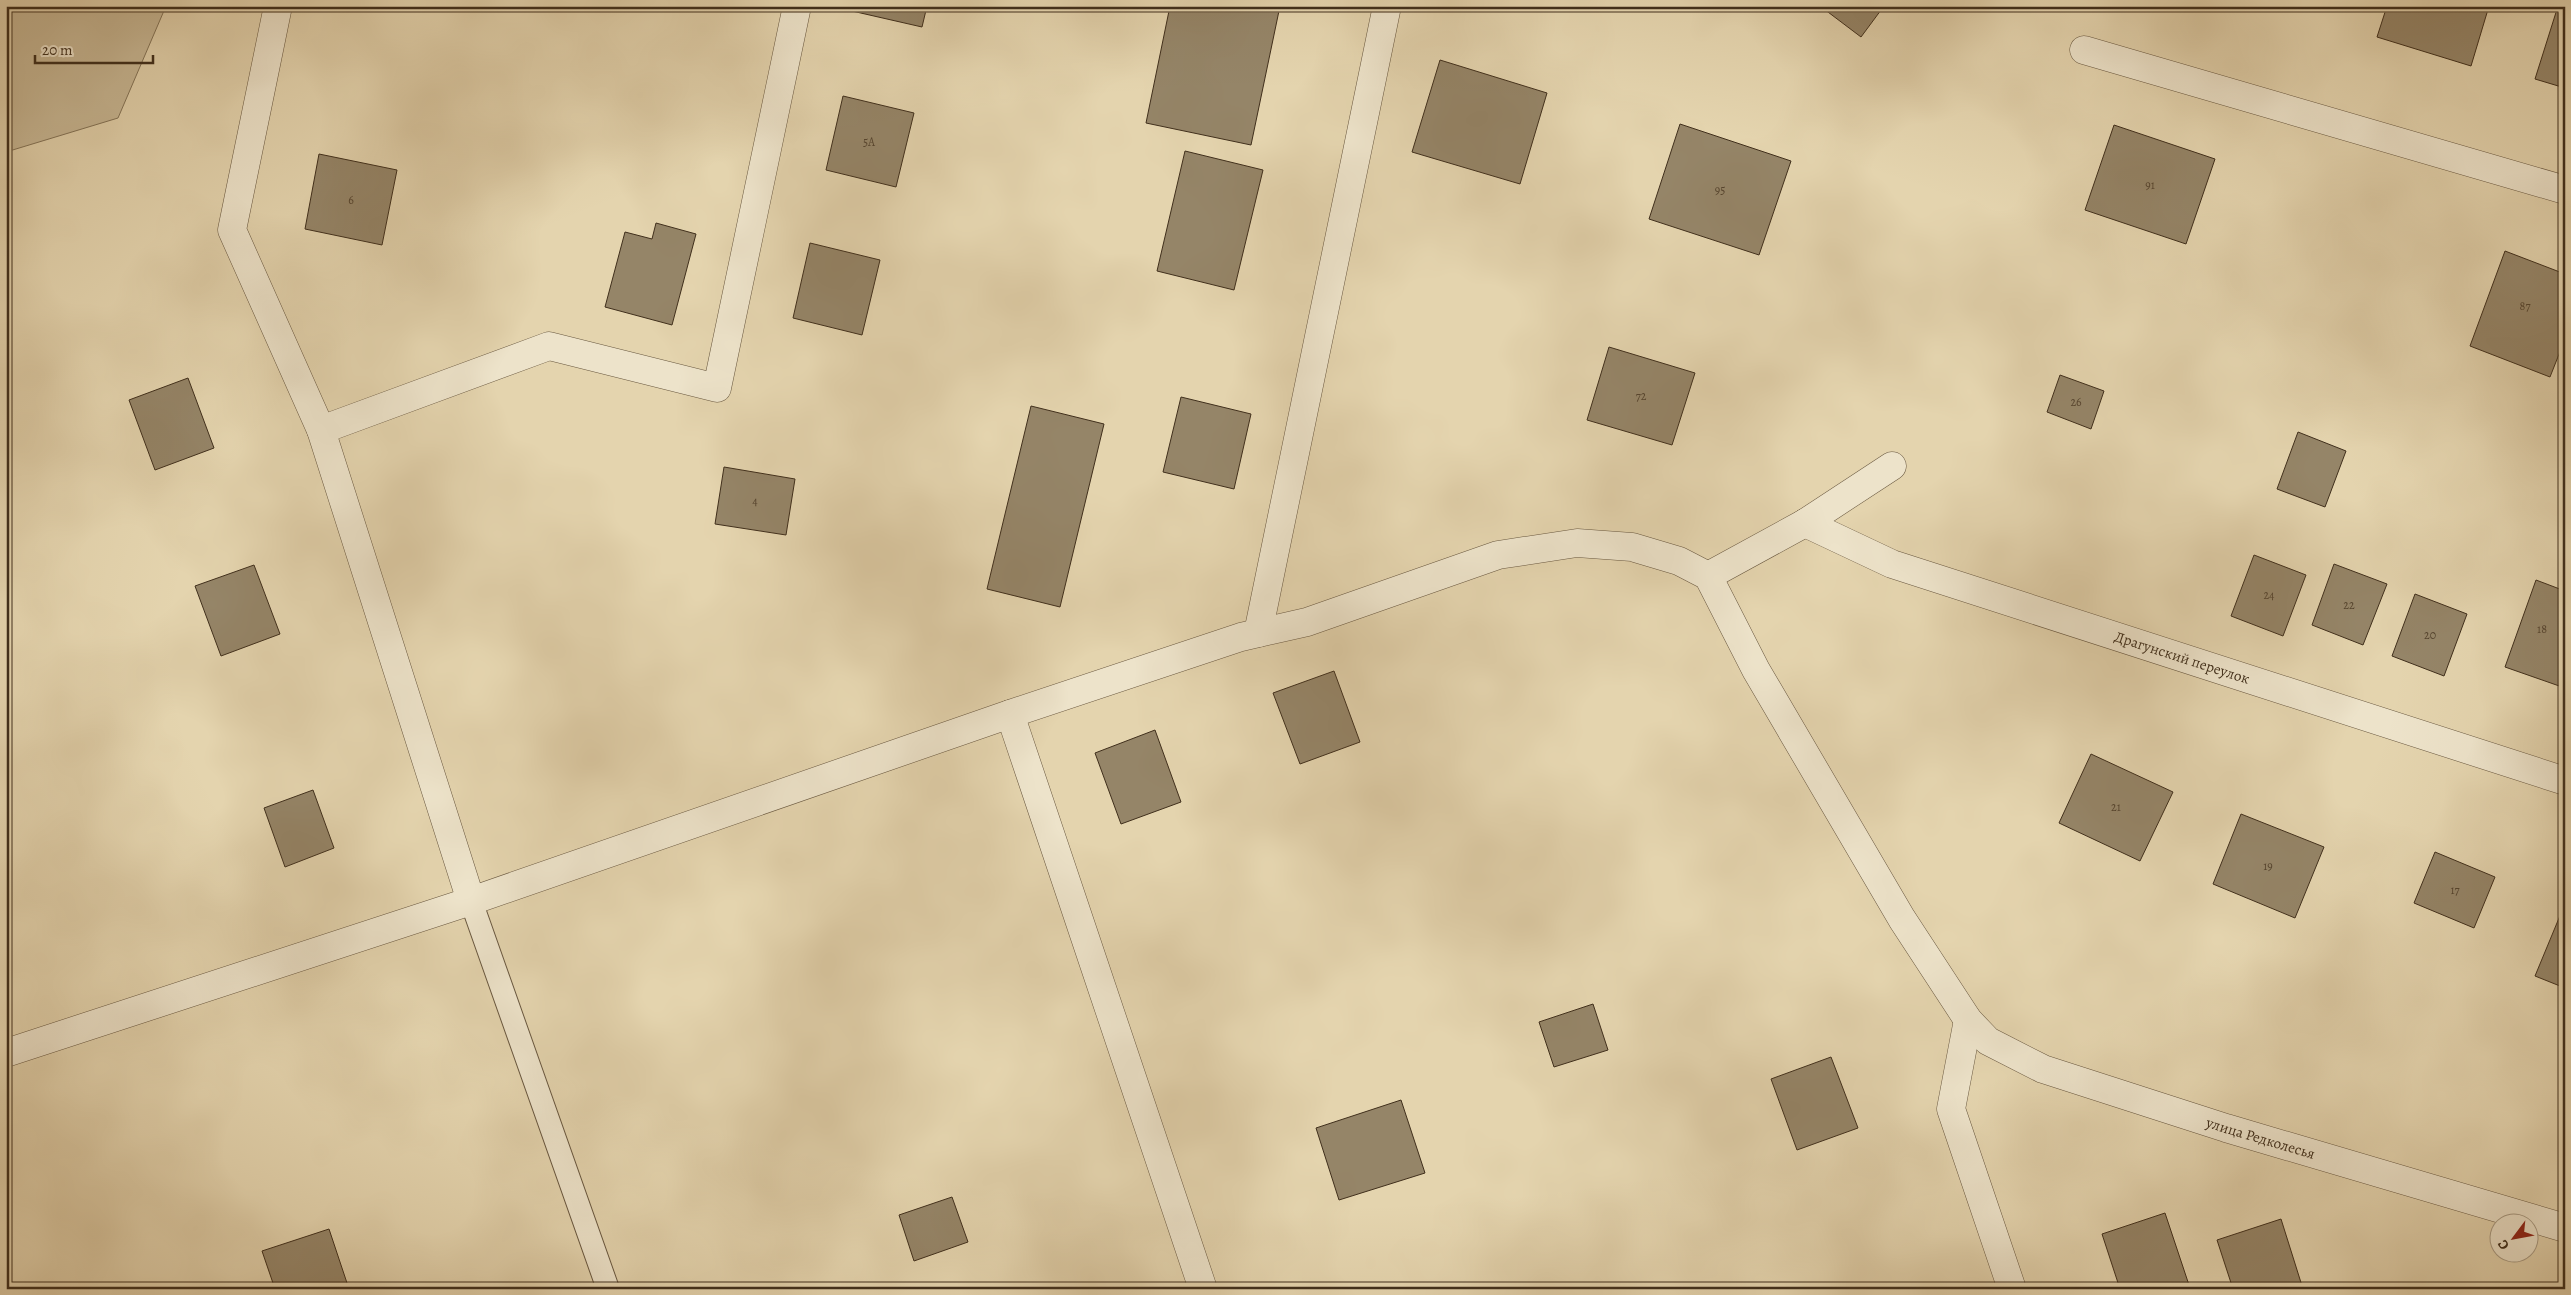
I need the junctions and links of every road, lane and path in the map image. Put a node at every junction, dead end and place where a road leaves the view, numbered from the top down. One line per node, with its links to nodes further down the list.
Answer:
1 (278, 6): 6 (street)
2 (797, 6): 6 (street)
3 (1387, 6): 10 (street)
4 (2084, 50): 5 (street)
5 (2565, 190)
6 (321, 430): 13 (street)
7 (1892, 466): 8 (street)
8 (1805, 523): 9 (street); 12 (street, Драгунский переулок)
9 (1708, 576): 10 (street); 14 (street, улица Редколесья)
10 (1258, 633): 11 (street)
11 (1010, 714): 13 (street); 18 (street)
12 (2565, 781)
13 (471, 901): 15 (street); 17 (lane)
14 (1968, 1020): 16 (street, улица Редколесья); 19 (street)
15 (6, 1053)
16 (2565, 1228)
17 (608, 1289)
18 (1203, 1289)
19 (2012, 1289)

